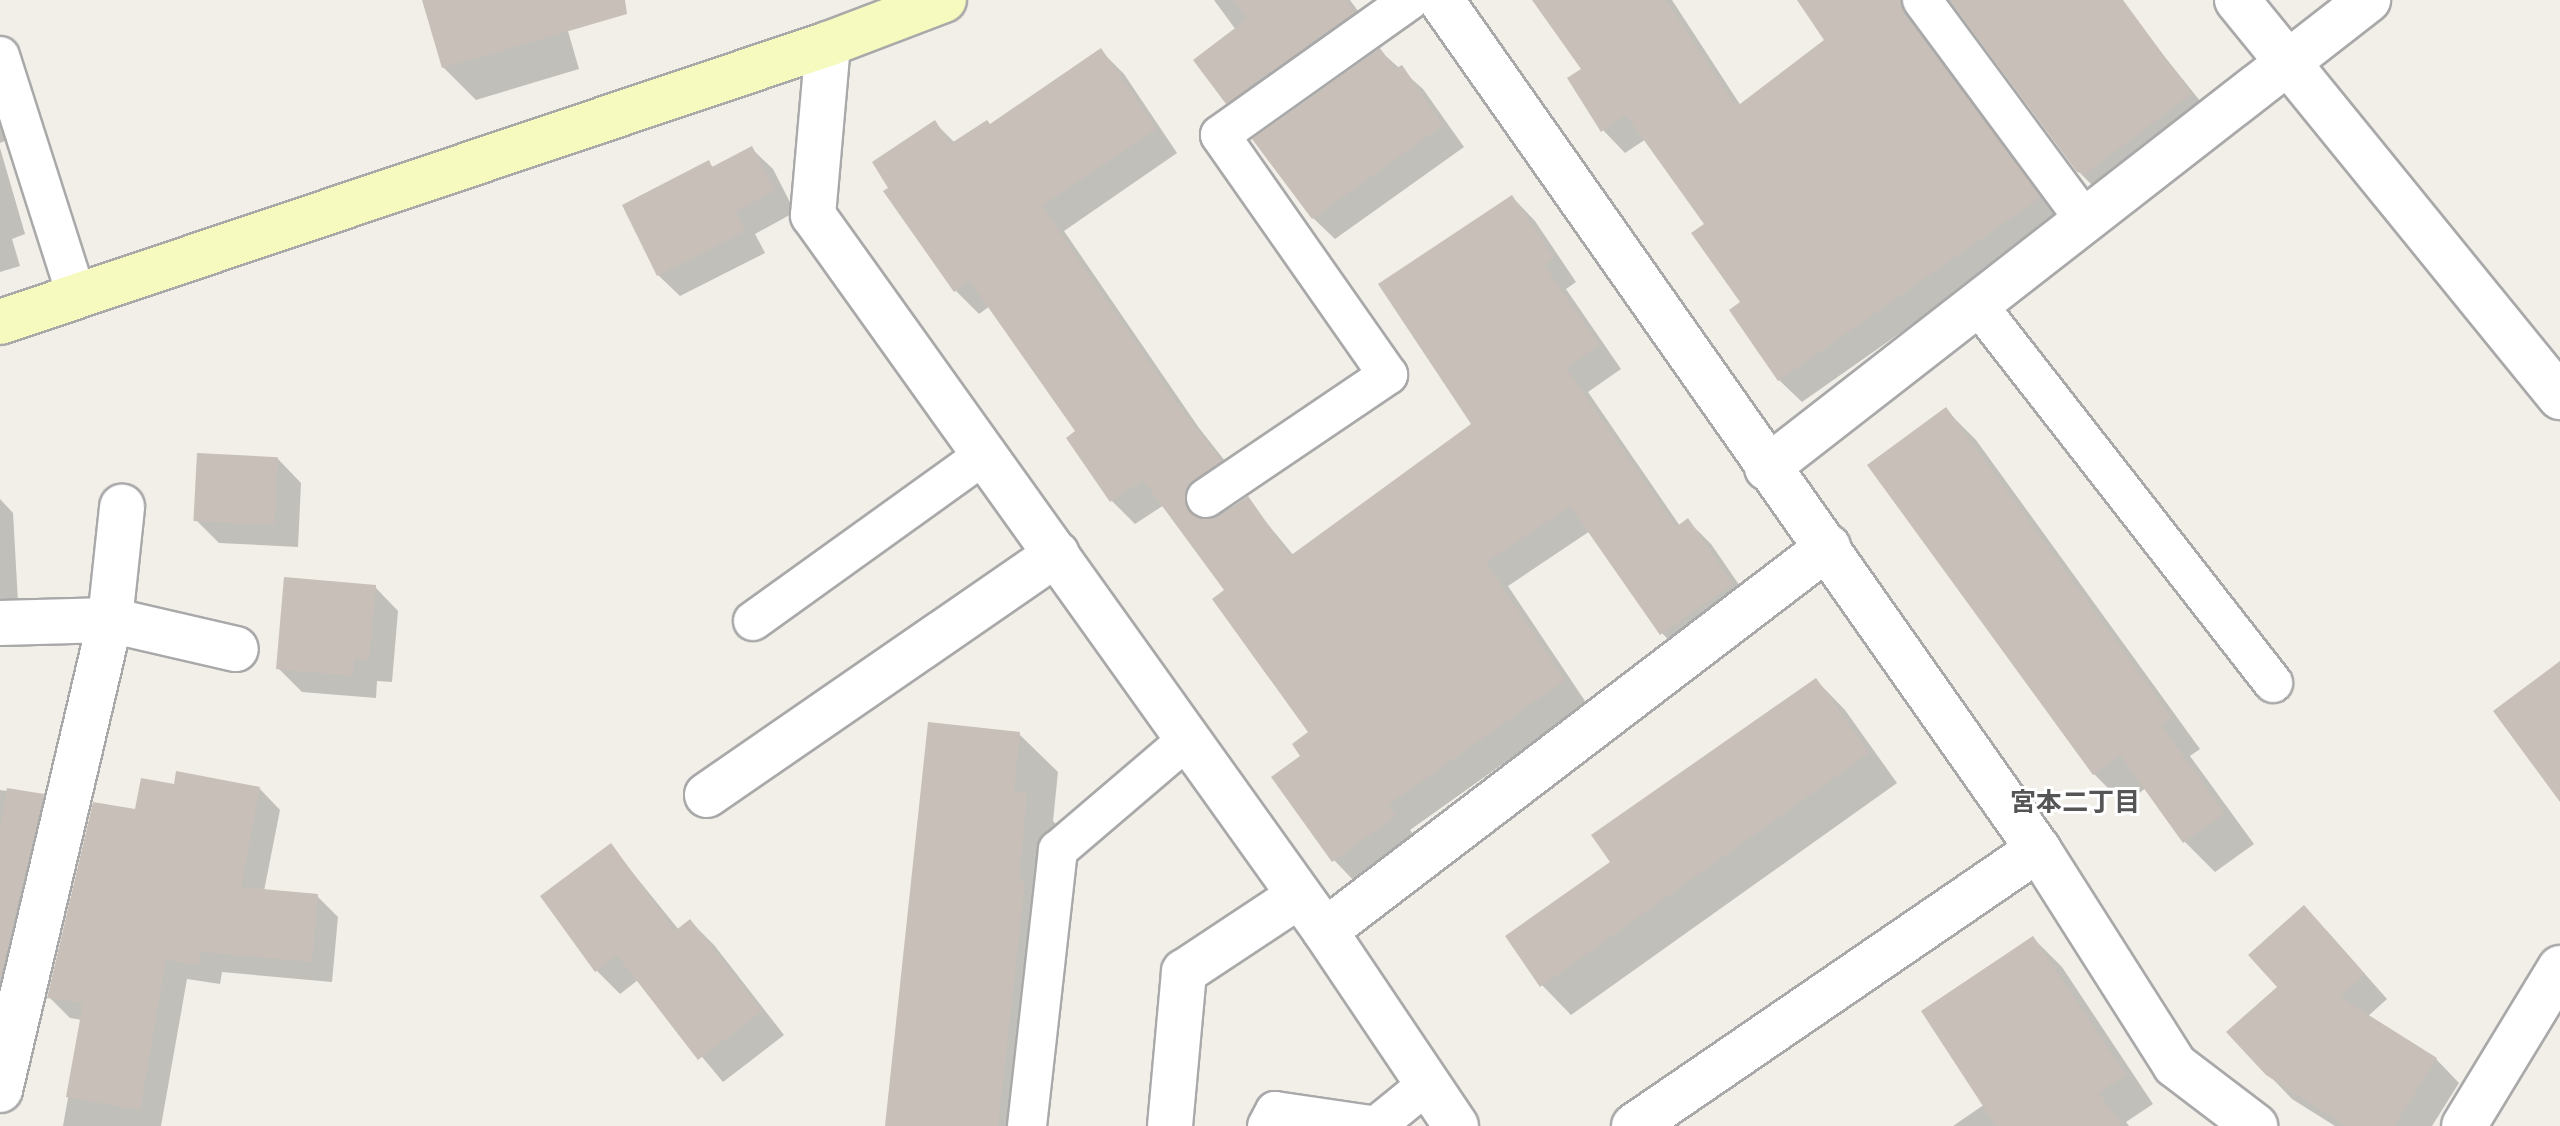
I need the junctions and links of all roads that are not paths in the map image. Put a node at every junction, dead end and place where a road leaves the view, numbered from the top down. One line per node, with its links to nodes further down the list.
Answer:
1 (944, 0): 7 (street)
2 (1410, 0): 17 (lane)
3 (1441, 0): 16 (street)
4 (1922, 0): 10 (lane)
5 (2237, 0): 9 (street)
6 (2368, 0): 9 (street)
7 (828, 44): 11 (street); 15 (street)
8 (0, 56): 11 (lane)
9 (2285, 61): 10 (street); 14 (street)
10 (2084, 219): 12 (street)
11 (77, 297): 13 (street)
12 (1977, 304): 16 (street); 25 (lane)
13 (0, 322)
14 (2560, 397)
15 (985, 454): 20 (street); 22 (lane)
16 (1767, 468): 19 (street)
17 (1206, 498)
18 (122, 507): 21 (street)
19 (1828, 547): 28 (street); 30 (street)
20 (1057, 554): 26 (street); 27 (street)
21 (110, 620): 23 (street); 24 (street); 33 (street)
22 (753, 621)
23 (0, 623)
24 (236, 649)
25 (2273, 683)
26 (1188, 739): 29 (street); 34 (lane)
27 (707, 795)
28 (2038, 849): 39 (street); 40 (street)
29 (1299, 896): 30 (street); 35 (street)
30 (1325, 931): 32 (street)
31 (2560, 968): 41 (street)
32 (1425, 1086): 37 (lane); 38 (street)
33 (0, 1090)
34 (1027, 1126)
35 (1170, 1126)
36 (1267, 1126): 37 (lane)
37 (1376, 1126)
38 (1456, 1126)
39 (1634, 1126)
40 (2255, 1126)
41 (2464, 1126)

